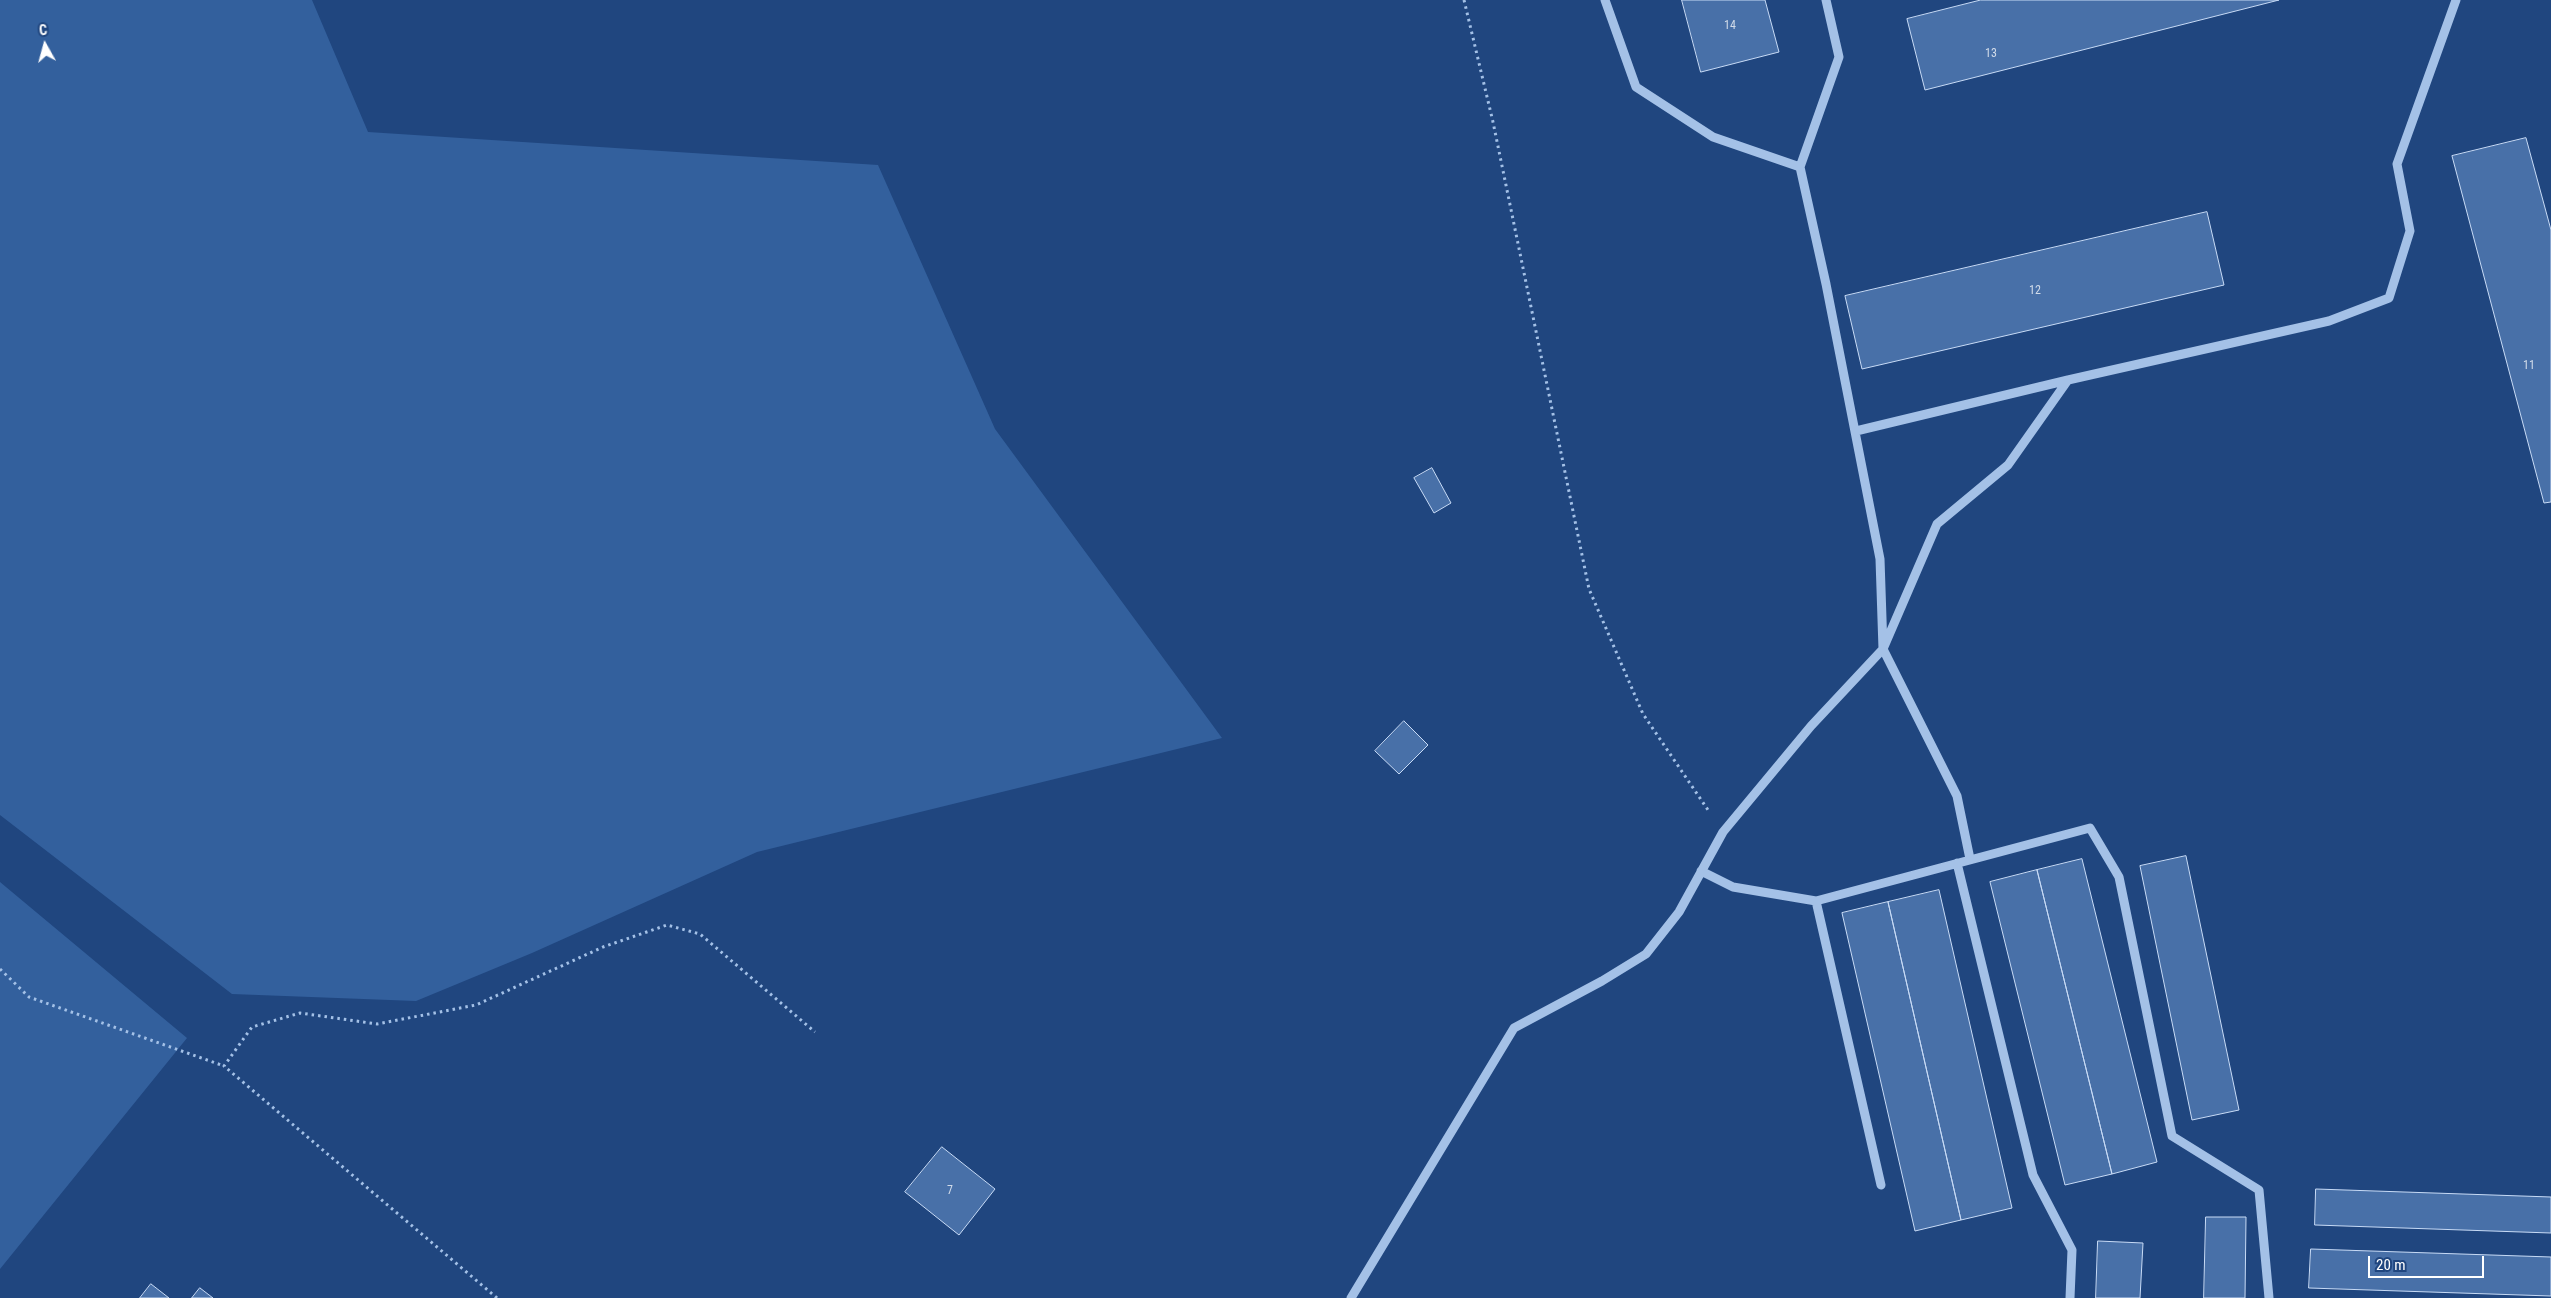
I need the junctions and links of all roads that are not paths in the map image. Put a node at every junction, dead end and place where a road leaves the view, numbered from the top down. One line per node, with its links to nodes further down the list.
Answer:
1 (1605, 0): 4 (street)
2 (1826, 0): 4 (street)
3 (2456, 0): 5 (street)
4 (1800, 168): 6 (street)
5 (2068, 380): 6 (street); 7 (street)
6 (1856, 431): 7 (street)
7 (1883, 649): 8 (street); 10 (street)
8 (1970, 859): 9 (street); 15 (street)
9 (1957, 863): 11 (street); 14 (street)
10 (1701, 871): 11 (street); 13 (street)
11 (1816, 901): 12 (street)
12 (1880, 1185)
13 (1350, 1298)
14 (2070, 1298)
15 (2269, 1298)

